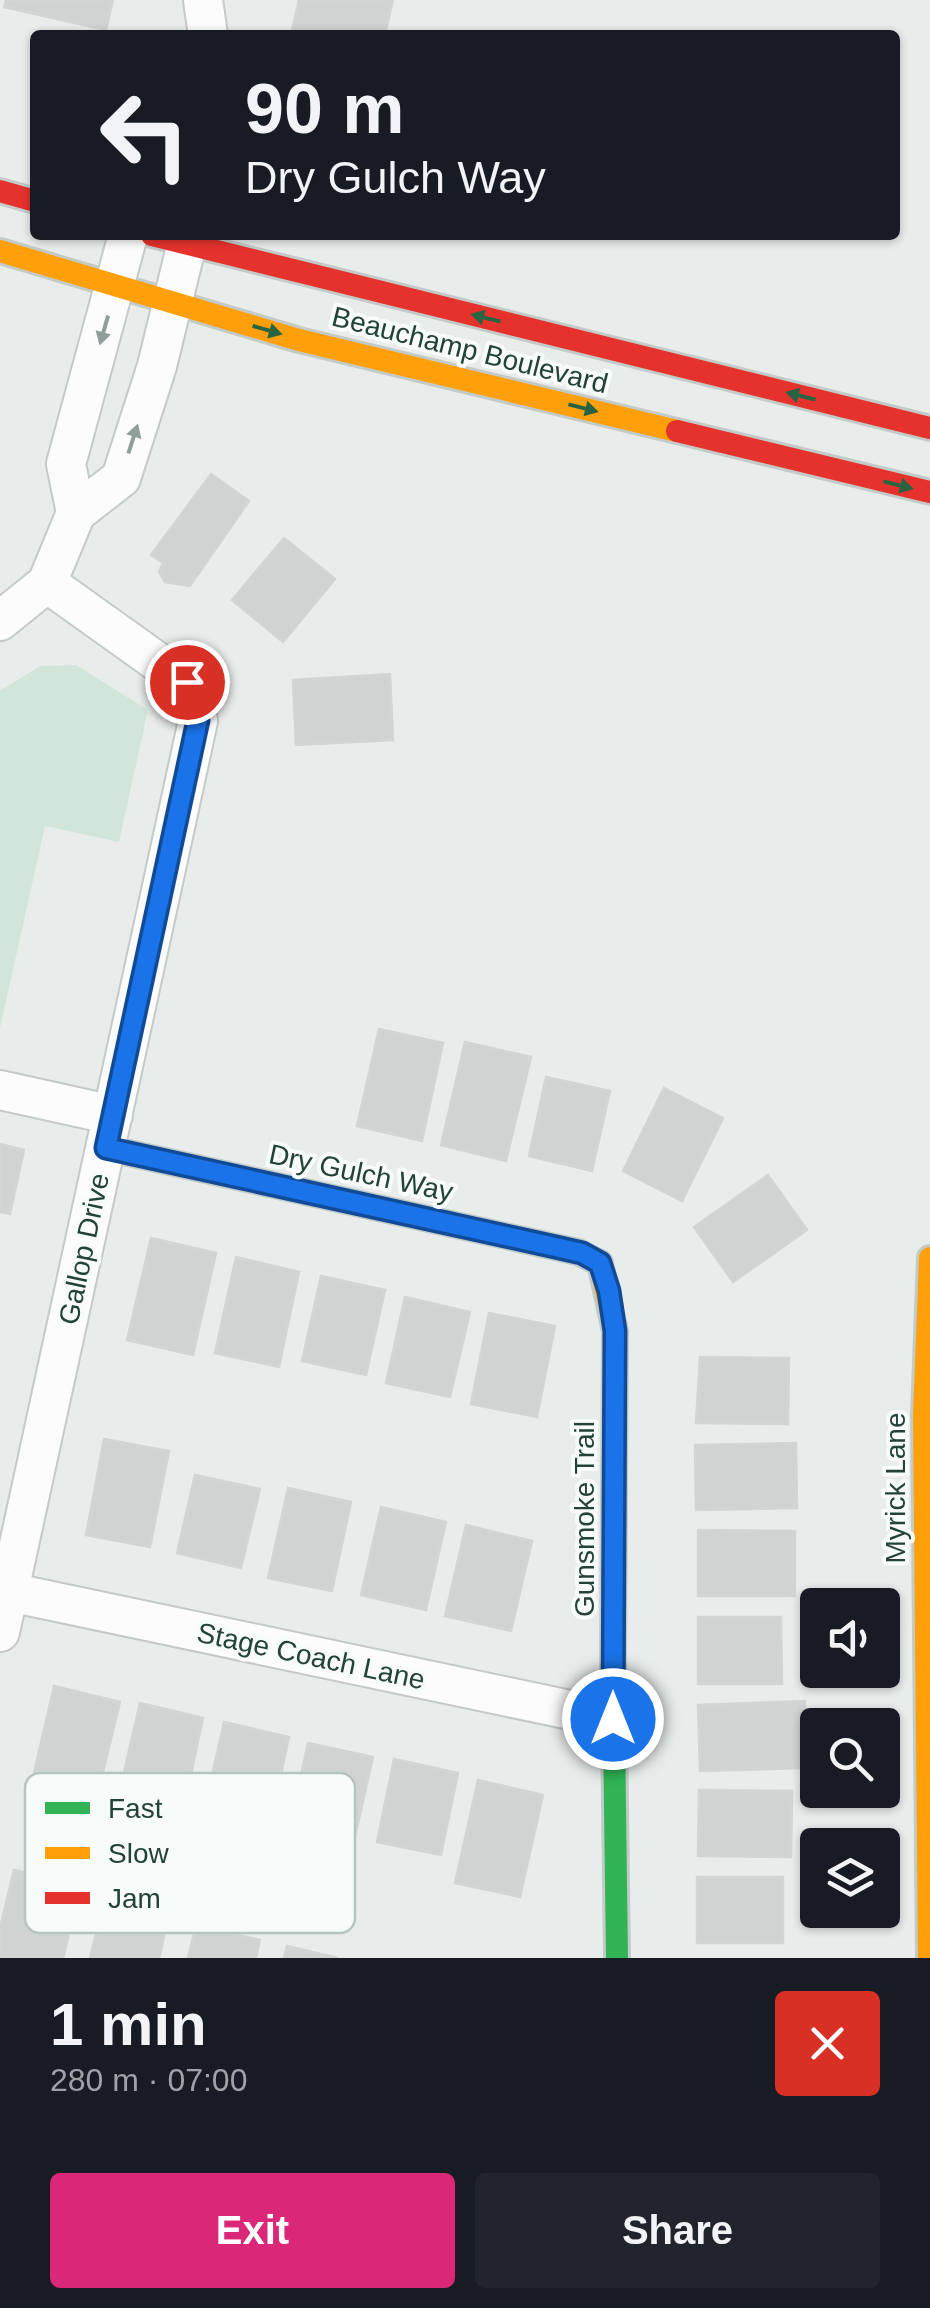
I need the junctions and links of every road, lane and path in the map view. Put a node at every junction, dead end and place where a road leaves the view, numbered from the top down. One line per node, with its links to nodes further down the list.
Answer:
1 (0, 190): 2 (street)
2 (30, 199)
3 (127, 240): 7 (street)
4 (176, 240): 8 (street)
5 (184, 240): 9 (street, Beauchamp Boulevard, one-way to 5)
6 (0, 251): 7 (street, Beauchamp Boulevard)
7 (116, 287): 8 (street, Beauchamp Boulevard); 11 (street, one-way to 11)
8 (174, 303): 10 (street, Beauchamp Boulevard, one-way to 10); 11 (street, one-way to 8)
9 (930, 428)
10 (930, 492)
11 (76, 513): 12 (street)
12 (46, 583): 13 (street); 15 (street, Gallop Drive)
13 (0, 621)
14 (0, 1090): 15 (street)
15 (110, 1131): 17 (street, Dry Gulch Way); 18 (street, Gallop Drive)
16 (930, 1258): 22 (street, Myrick Lane)
17 (600, 1263): 20 (street, Gunsmoke Trail)
18 (9, 1592): 19 (street, Gallop Drive); 20 (street, Stage Coach Lane)
19 (0, 1632)
20 (613, 1719): 21 (street, Gunsmoke Trail)
21 (617, 1958)
22 (929, 1958)

